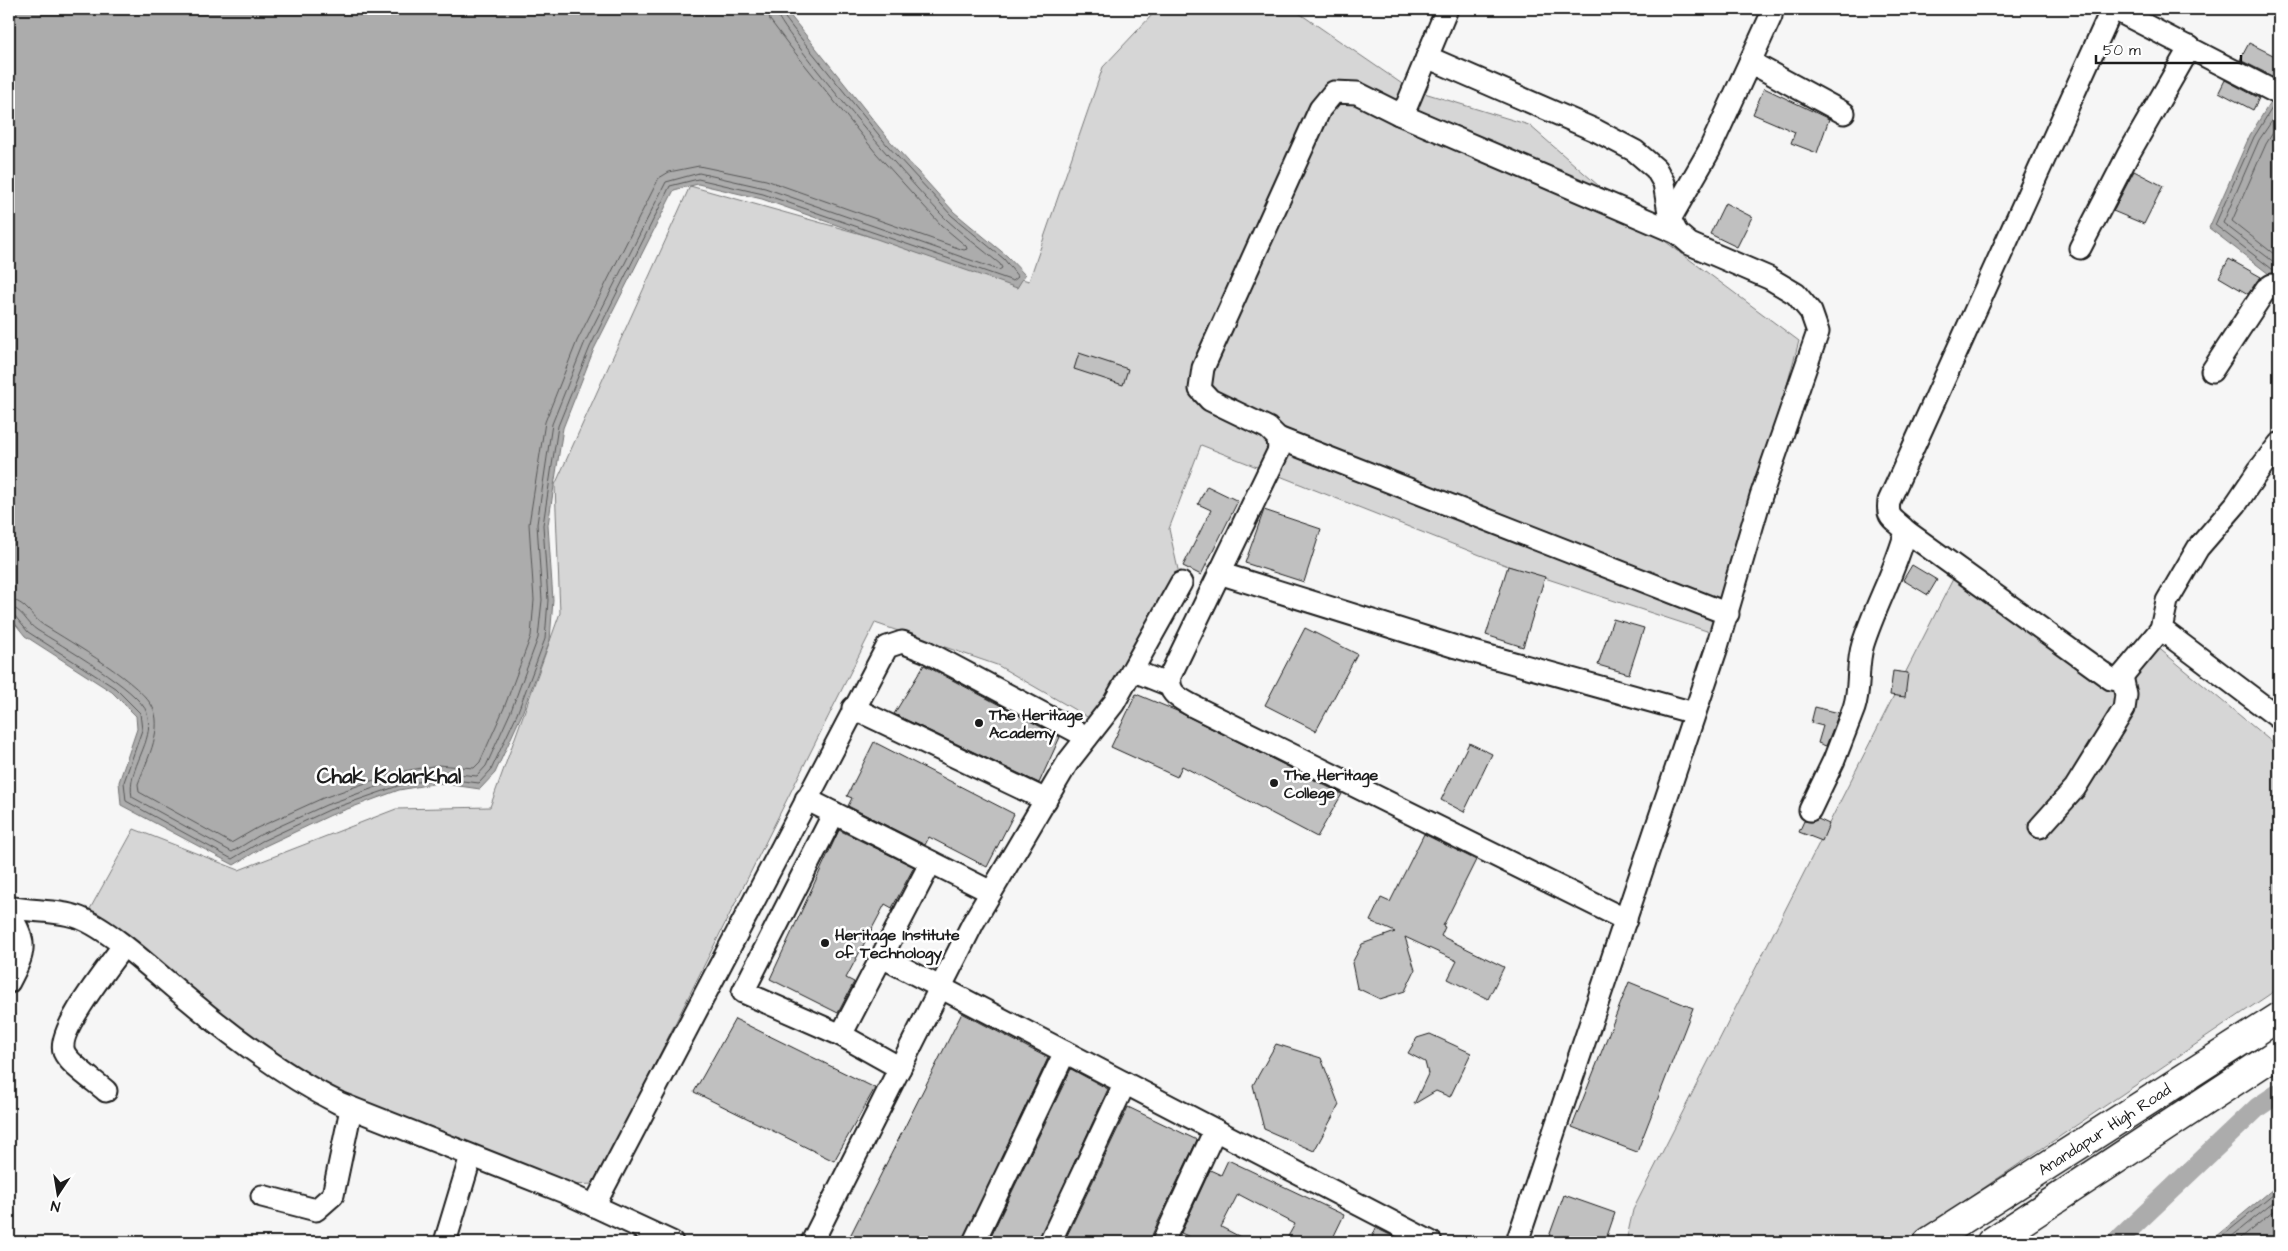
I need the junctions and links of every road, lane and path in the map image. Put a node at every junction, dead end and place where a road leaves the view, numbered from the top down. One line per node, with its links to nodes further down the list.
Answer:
1 (1447, 9): 5 (street)
2 (1772, 9): 6 (street)
3 (2113, 9): 4 (street); 16 (street)
4 (2190, 47): 7 (street); 11 (street)
5 (1427, 57): 9 (street); 10 (street)
6 (1750, 62): 8 (street); 10 (street)
7 (2279, 94)
8 (1844, 113)
9 (1399, 114): 10 (street); 14 (street)
10 (1674, 226): 19 (street)
11 (2080, 248)
12 (2279, 286): 13 (street)
13 (2212, 371)
14 (1278, 438): 17 (street); 19 (street)
15 (2279, 444): 20 (street)
16 (1906, 532): 22 (street); 30 (street)
17 (1219, 574): 23 (street); 25 (street)
18 (1181, 584): 21 (street)
19 (1728, 614): 25 (street)
20 (2161, 629): 22 (street); 26 (street)
21 (1134, 670): 23 (street); 27 (street)
22 (2122, 676): 32 (street)
23 (1169, 685): 37 (street)
24 (853, 708): 27 (street); 28 (street); 29 (street)
25 (1694, 713): 37 (street)
26 (2279, 718)
27 (1087, 737): 29 (street)
28 (806, 799): 31 (street); 53 (street)
29 (1046, 800): 34 (street)
30 (1810, 810)
31 (834, 813): 33 (street); 43 (street)
32 (2040, 827)
33 (930, 862): 34 (street); 39 (street)
34 (991, 892): 41 (street)
35 (9, 907): 38 (street)
36 (9, 914): 40 (street)
37 (1626, 920): 61 (street)
38 (123, 946): 48 (street); 49 (street)
39 (882, 957): 41 (street); 43 (street)
40 (9, 982)
41 (941, 987): 44 (street); 46 (street)
42 (2279, 1017): 62 (main road, Anandapur High Road)
43 (842, 1035): 46 (street)
44 (1065, 1052): 47 (street); 57 (street)
45 (2279, 1052): 63 (main road, Anandapur High Road)
46 (900, 1068): 56 (street)
47 (1125, 1083): 50 (street); 58 (street)
48 (106, 1091)
49 (351, 1109): 51 (street); 52 (street)
50 (1215, 1130): 59 (street); 60 (street)
51 (471, 1156): 53 (street); 54 (street)
52 (262, 1196)
53 (594, 1206): 55 (street)
54 (445, 1242)
55 (672, 1242)
56 (812, 1242)
57 (974, 1242)
58 (1050, 1242)
59 (1163, 1242)
60 (1431, 1242)
61 (1517, 1242)
62 (1928, 1242)
63 (1991, 1242)

